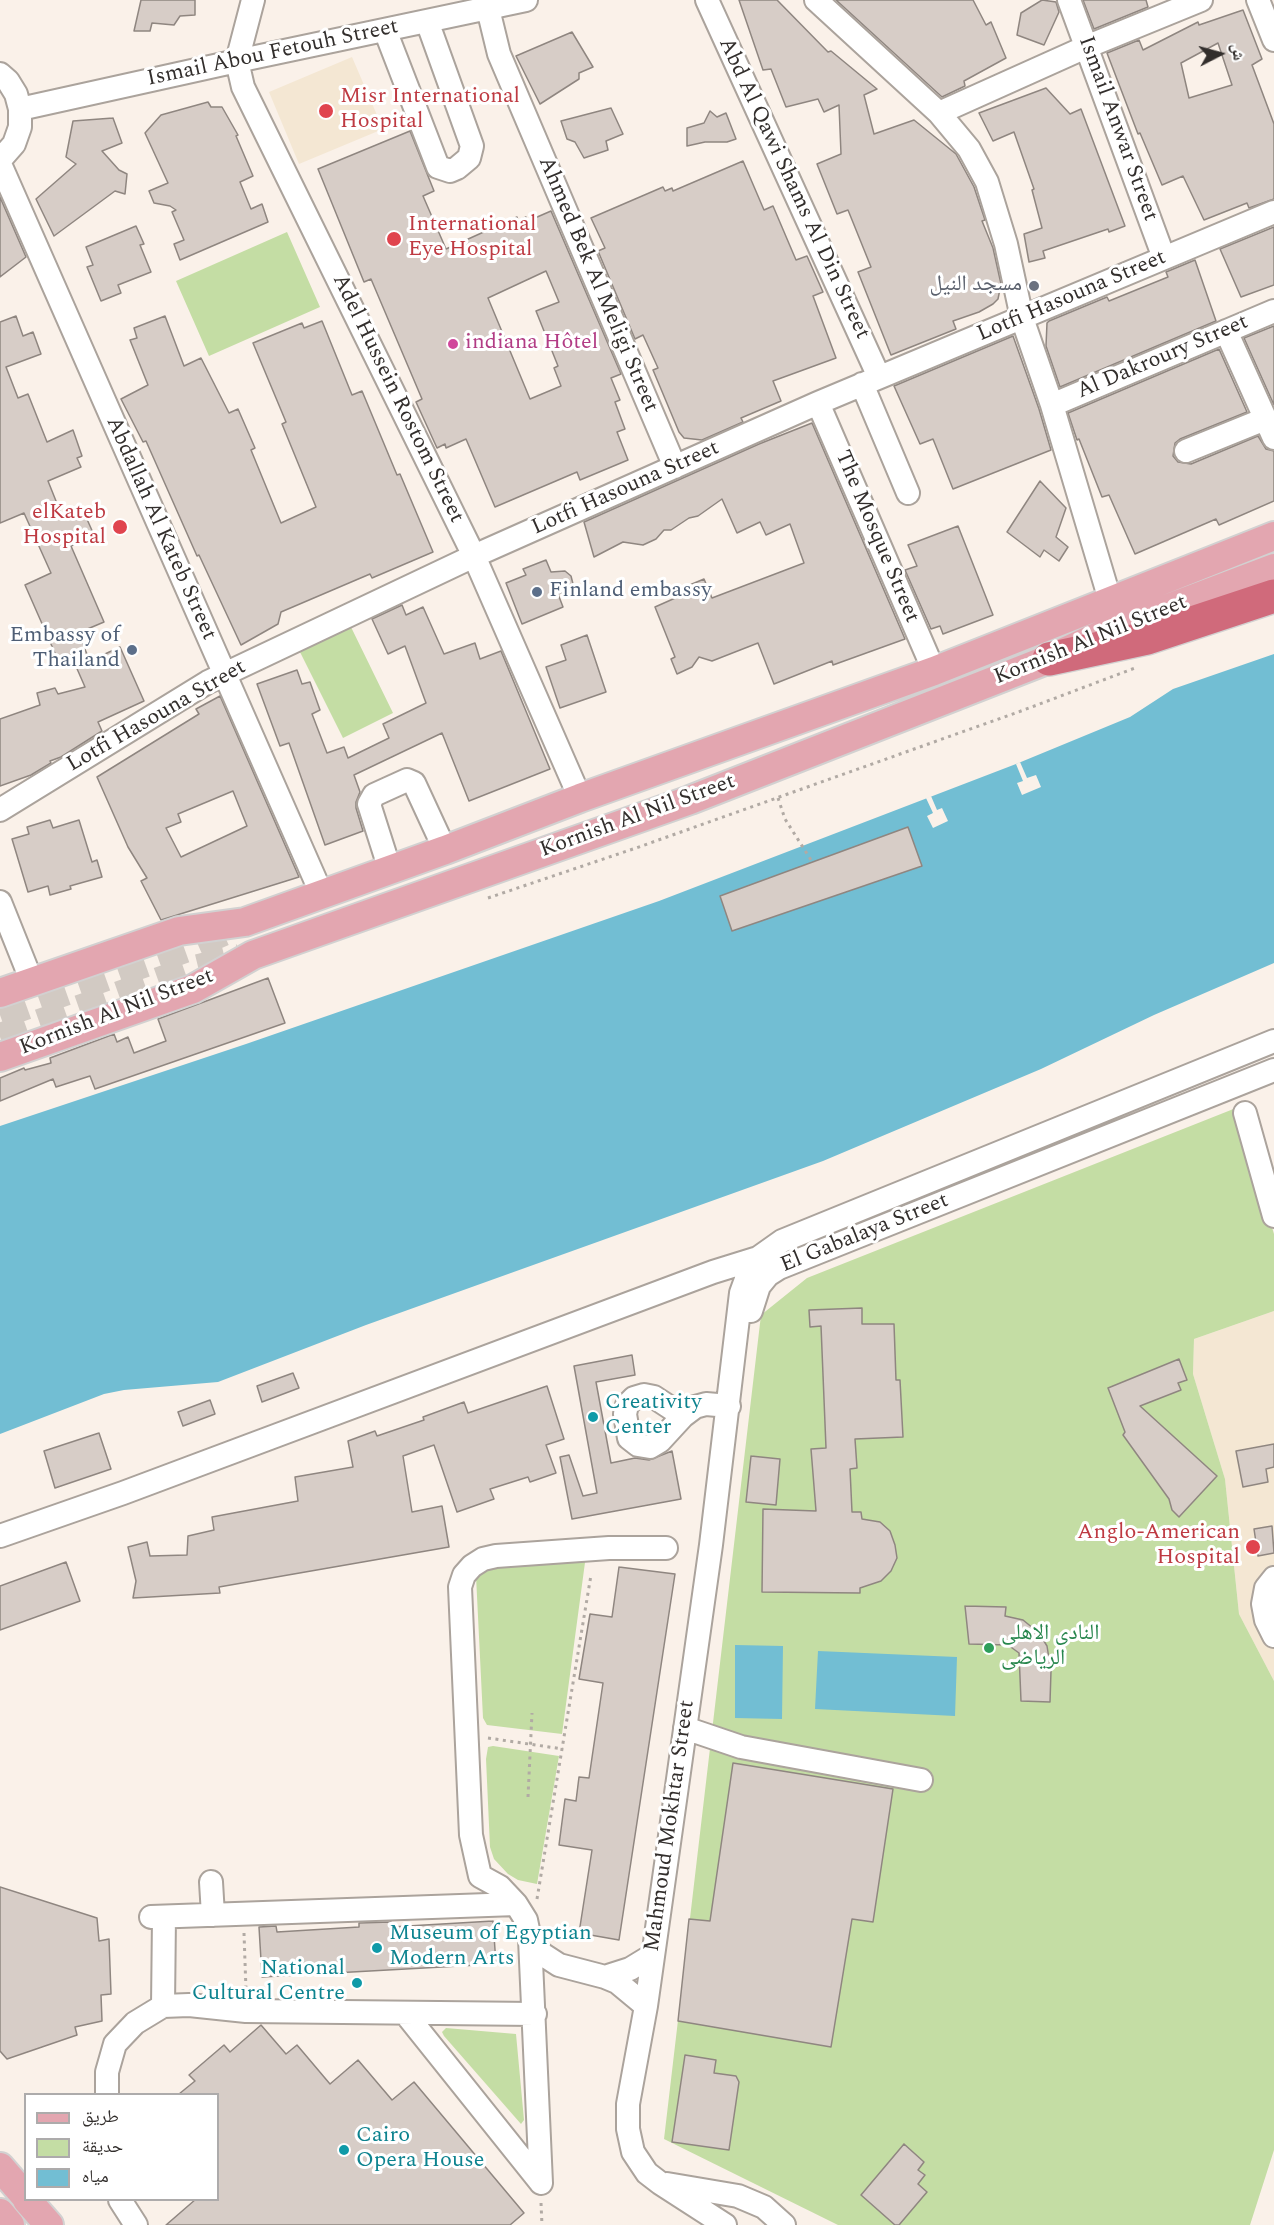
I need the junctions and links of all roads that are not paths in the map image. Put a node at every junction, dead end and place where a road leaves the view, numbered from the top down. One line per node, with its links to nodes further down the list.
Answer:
1 (253, 0): 13 (street, Adel Hussein Rostom Street)
2 (526, 0): 8 (street, Ismail Abou Fetouh Street)
3 (707, 0): 23 (street, Abd Al Qawi Shams Al Din Street)
4 (816, 0): 16 (street)
5 (1069, 0): 12 (street, Ismail Anwar Street)
6 (1201, 0): 12 (street)
7 (1258, 0): 11 (street)
8 (493, 4): 9 (street, Ismail Abou Fetouh Street); 28 (street, Ahmed Bek Al Meligi Street)
9 (427, 21): 10 (street, Ismail Abou Fetouh Street); 10 (street)
10 (385, 30): 13 (street, Ismail Abou Fetouh Street)
11 (1274, 40)
12 (1086, 47): 16 (street); 19 (street, Ismail Anwar Street)
13 (237, 61): 15 (street, Ismail Abou Fetouh Street); 31 (street, Adel Hussein Rostom Street)
14 (0, 74): 15 (street)
15 (20, 109): 17 (street)
16 (939, 113): 21 (street)
17 (0, 162): 37 (street, Abdallah Al Kateb Street)
18 (1274, 212): 19 (street, Lotfi Hasouna Street)
19 (1164, 258): 21 (street, Lotfi Hasouna Street)
20 (1274, 310): 22 (street, Al Dakroury Street)
21 (1022, 318): 23 (street, Lotfi Hasouna Street); 25 (street)
22 (1226, 331): 25 (street, Al Dakroury Street); 26 (street)
23 (871, 381): 24 (street, Lotfi Hasouna Street); 29 (street, Abd Al Qawi Shams Al Din Street)
24 (818, 403): 28 (street, Lotfi Hasouna Street); 36 (street, The Mosque Street)
25 (1052, 405): 34 (street)
26 (1270, 428): 27 (street)
27 (1186, 451)
28 (675, 467): 31 (street, Lotfi Hasouna Street)
29 (908, 493)
30 (1274, 536): 34 (main road, Kornish Al Nil Street)
31 (474, 556): 37 (street, Lotfi Hasouna Street); 38 (street, Adel Hussein Rostom Street)
32 (1274, 568): 35 (main road, Kornish Al Nil Street)
33 (1274, 596): 35 (highway)
34 (1110, 600): 36 (main road, Kornish Al Nil Street)
35 (1050, 659): 47 (main road, Kornish Al Nil Street)
36 (934, 671): 38 (main road, Kornish Al Nil Street)
37 (223, 675): 39 (street, Lotfi Hasouna Street); 42 (street, Abdallah Al Kateb Street)
38 (580, 798): 40 (main road, Kornish Al Nil Street)
39 (0, 810)
40 (445, 850): 41 (main road, Kornish Al Nil Street); 41 (street)
41 (390, 870): 42 (main road, Kornish Al Nil Street)
42 (322, 895): 44 (main road, Kornish Al Nil Street)
43 (0, 902): 44 (street)
44 (32, 982): 45 (main road, Kornish Al Nil Street)
45 (0, 993)
46 (1274, 1041): 51 (street, El Gabalaya Street)
47 (0, 1057)
48 (1274, 1070): 52 (street, El Gabalaya Street)
49 (1245, 1113): 50 (street)
50 (1273, 1209)
51 (758, 1258): 52 (street, El Gabalaya Street); 55 (street)
52 (732, 1382): 53 (street, Mahmoud Mokhtar Street)
53 (729, 1406): 54 (street); 59 (street, Mahmoud Mokhtar Street)
54 (682, 1416)
55 (0, 1536)
56 (666, 1548): 62 (street)
57 (1274, 1578): 58 (street)
58 (1274, 1636)
59 (685, 1728): 60 (street); 65 (street, Mahmoud Mokhtar Street)
60 (921, 1780)
61 (211, 1882): 63 (street)
62 (516, 1904): 63 (street); 64 (street)
63 (213, 1915): 67 (street)
64 (530, 1939): 66 (street); 70 (street)
65 (653, 1955): 66 (street); 68 (street, Mahmoud Mokhtar Street)
66 (605, 1977): 68 (street)
67 (163, 2006): 69 (street); 71 (street)
68 (646, 2006): 73 (street, Mahmoud Mokhtar Street)
69 (405, 2013): 70 (street); 70 (street)
70 (535, 2014)
71 (107, 2093)
72 (0, 2167): 74 (main road)
73 (660, 2184): 81 (street, Mahmoud Mokhtar Street); 82 (street)
74 (24, 2196)
75 (28, 2201): 79 (main road)
76 (121, 2201): 80 (street)
77 (0, 2213): 78 (main road)
78 (10, 2225)
79 (48, 2225)
80 (136, 2225)
81 (725, 2225)
82 (784, 2225)

